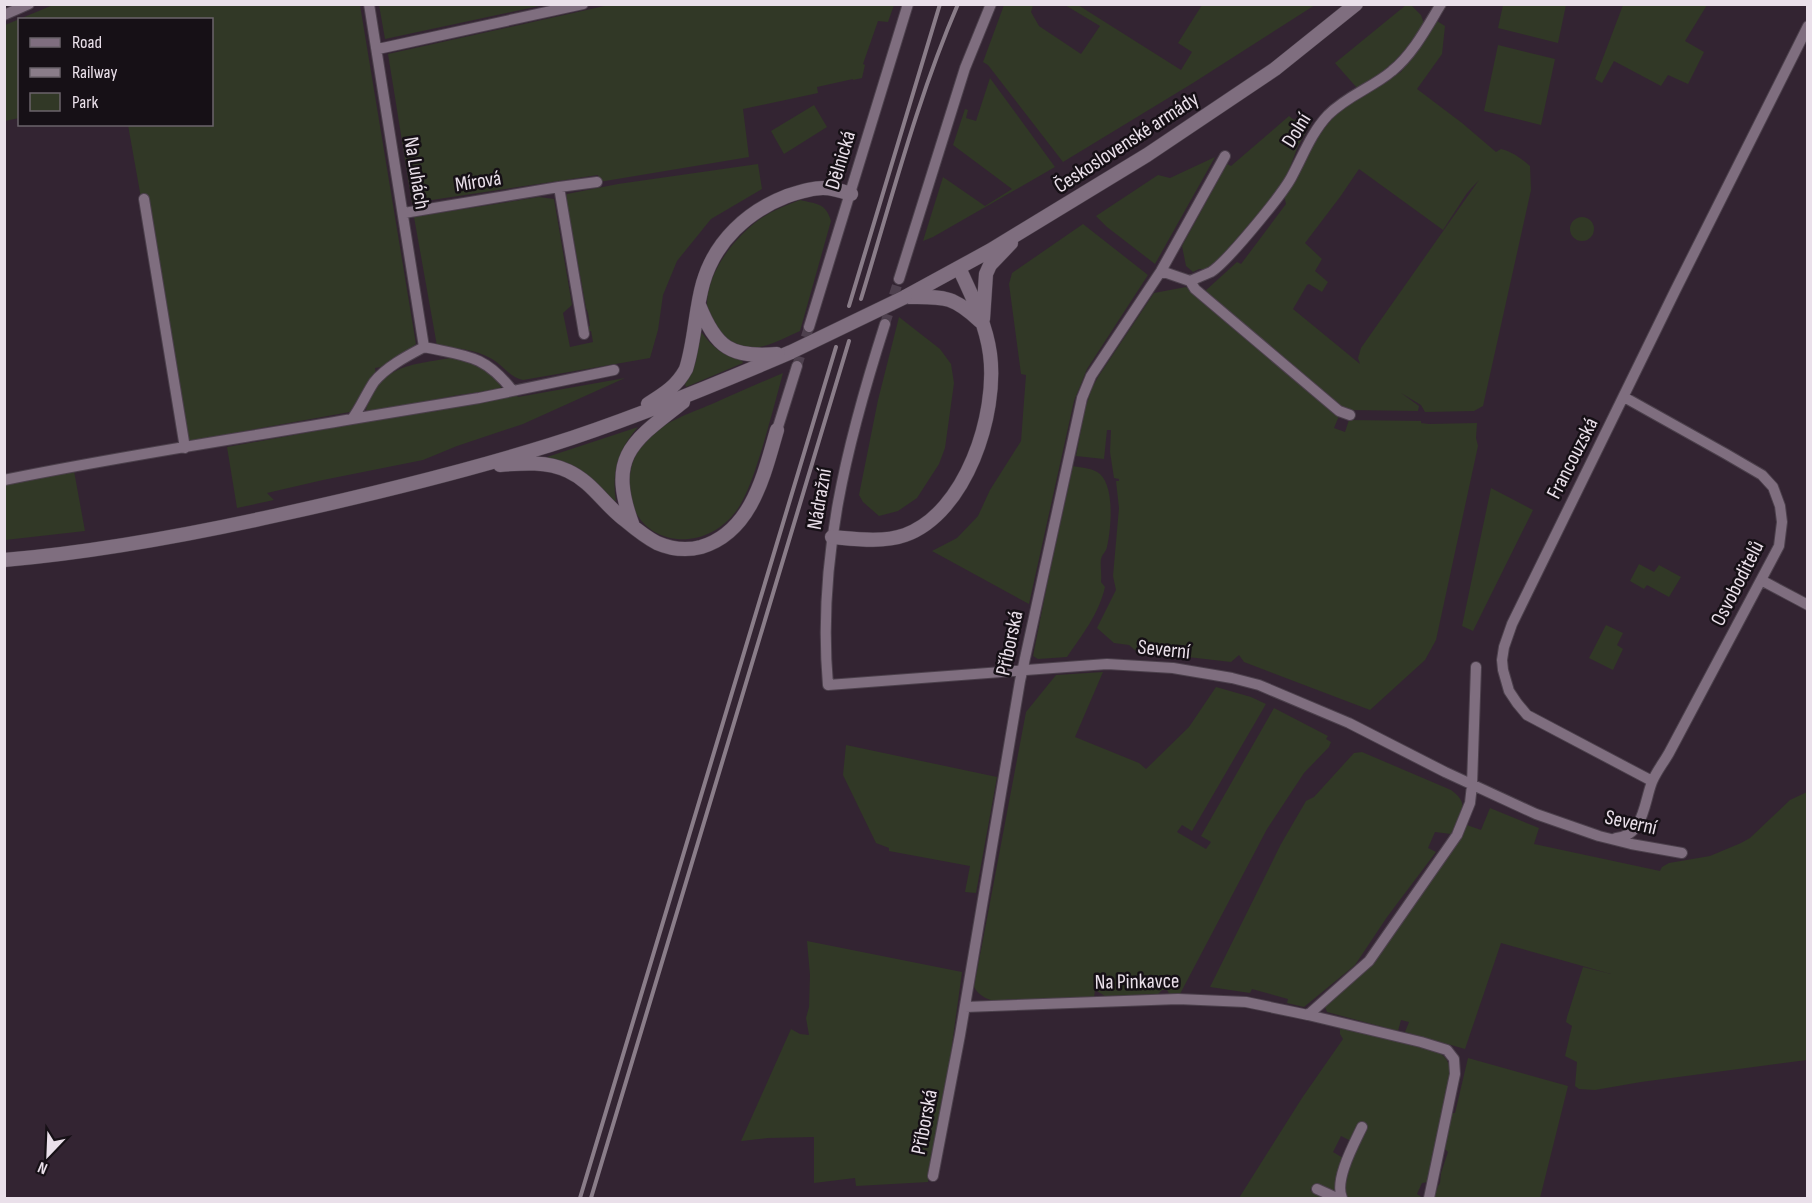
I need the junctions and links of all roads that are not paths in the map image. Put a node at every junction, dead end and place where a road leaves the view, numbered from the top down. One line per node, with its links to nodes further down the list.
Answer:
1 (29, 4): 8 (street)
2 (369, 4): 10 (street, Na Luhách)
3 (583, 4): 10 (street)
4 (908, 4): 14 (street, Dělnická)
5 (991, 4): 20 (street)
6 (1356, 4): 17 (main road, Československé armády)
7 (1441, 4): 21 (street, Dolní)
8 (4, 15)
9 (1808, 26): 34 (street, Francouzská)
10 (378, 49): 16 (street, Na Luhách)
11 (1225, 156): 19 (street, Příborská)
12 (597, 182): 13 (street, Mírová)
13 (559, 187): 16 (street, Mírová); 27 (street)
14 (851, 194): 23 (main road); 26 (street, Dělnická)
15 (144, 199): 39 (street)
16 (404, 213): 28 (street, Na Luhách)
17 (1023, 232): 18 (main road, Československé armády); 25 (main road)
18 (959, 268): 22 (main road, Československé armády); 25 (main road)
19 (1161, 271): 21 (street); 48 (street, Příborská)
20 (899, 279)
21 (1190, 281): 35 (street)
22 (906, 297): 25 (main road); 29 (main road, Československé armády, bridge)
23 (699, 303): 29 (main road); 37 (main road)
24 (885, 324): 43 (street, Nádražní)
25 (983, 325): 43 (main road)
26 (809, 327)
27 (584, 334)
28 (424, 348): 32 (street); 36 (street)
29 (791, 352): 33 (main road, Československé armády)
30 (797, 366): 38 (street)
31 (614, 370): 32 (street)
32 (512, 390): 36 (street)
33 (695, 393): 37 (main road); 42 (main road)
34 (1624, 397): 45 (street, Osvoboditelů); 50 (street, Francouzská)
35 (1350, 415)
36 (352, 419): 39 (street)
37 (618, 421): 40 (main road)
38 (777, 430): 42 (main road)
39 (185, 448): 41 (street)
40 (471, 468): 42 (main road); 44 (main road)
41 (4, 480)
42 (633, 526)
43 (832, 537): 49 (street, Nádražní)
44 (4, 560)
45 (1761, 580): 46 (street); 50 (street, Osvoboditelů)
46 (1808, 604)
47 (1476, 667): 51 (street)
48 (1023, 670): 49 (street, Severní); 51 (street, Severní); 54 (street, Příborská)
49 (828, 685)
50 (1652, 781): 52 (street)
51 (1472, 785): 52 (street, Severní); 55 (street)
52 (1612, 838): 53 (street, Severní)
53 (1682, 852)
54 (965, 1006): 55 (street, Na Pinkavce); 57 (street, Příborská)
55 (1308, 1015): 61 (street, Na Pinkavce)
56 (1362, 1127): 60 (street)
57 (933, 1176)
58 (1317, 1189): 59 (street)
59 (1337, 1198)
60 (1342, 1198)
61 (1429, 1198)

